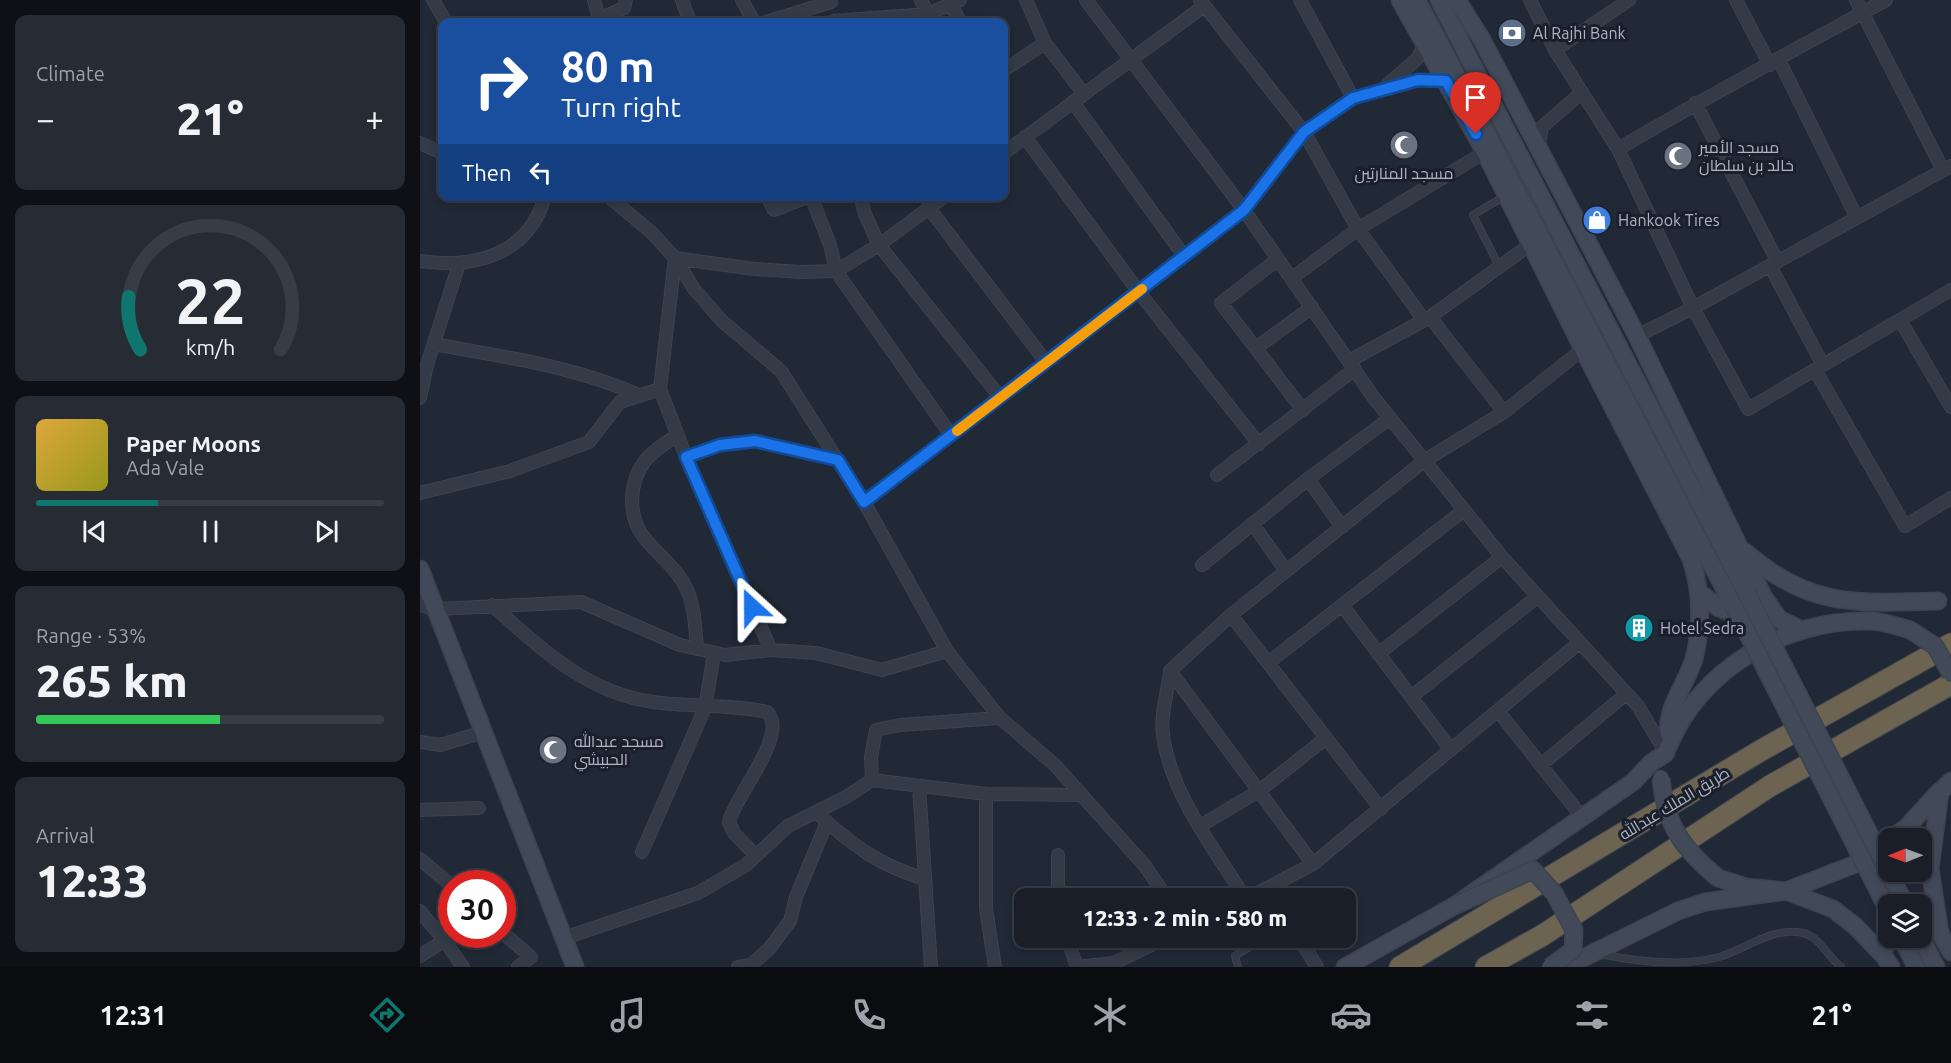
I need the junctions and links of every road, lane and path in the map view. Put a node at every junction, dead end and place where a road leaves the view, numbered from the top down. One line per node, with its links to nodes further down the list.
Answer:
1 (432, 0): 24 (street)
2 (594, 0): 25 (street)
3 (626, 0): 26 (street)
4 (682, 0): 27 (street)
5 (742, 0): 28 (street)
6 (921, 0): 22 (street)
7 (1026, 0): 34 (street)
8 (1086, 0): 36 (street)
9 (1299, 0): 43 (street)
10 (1400, 0): 33 (main road)
11 (1416, 0): 178 (main road, bridge)
12 (1439, 0): 179 (main road, bridge)
13 (1458, 0): 51 (main road)
14 (1530, 0): 35 (street)
15 (1629, 0): 35 (street)
16 (1736, 0): 37 (street)
17 (1856, 0): 23 (street)
18 (1886, 0): 23 (street)
19 (831, 1): 29 (street); 30 (street)
20 (956, 2): 22 (street); 32 (street)
21 (1202, 3): 36 (street); 46 (street)
22 (928, 14): 31 (street)
23 (1861, 14): 37 (street); 54 (street)
24 (443, 18)
25 (601, 18)
26 (605, 18)
27 (689, 18)
28 (752, 18)
29 (778, 18)
30 (833, 18)
31 (880, 18)
32 (959, 18)
33 (1426, 42): 39 (main road); 40 (street)
34 (1045, 43): 38 (street); 42 (street)
35 (1555, 50): 41 (street)
36 (1131, 60): 42 (street); 63 (street)
37 (1774, 62): 45 (street); 64 (street)
38 (1008, 67)
39 (1446, 81): 40 (street); 53 (main road)
40 (1382, 88): 43 (street)
41 (1581, 93): 49 (street); 51 (street)
42 (1084, 94): 44 (street)
43 (1353, 98): 46 (street)
44 (1073, 102): 47 (street); 68 (street)
45 (1695, 103): 49 (street); 73 (street)
46 (1304, 132): 63 (street); 65 (street)
47 (1025, 137): 50 (street); 78 (street)
48 (420, 143): 52 (street)
49 (1618, 149): 80 (street)
50 (1008, 150)
51 (1538, 150): 83 (main road)
52 (438, 151)
53 (1485, 152): 55 (main road); 65 (street)
54 (1947, 168): 64 (street)
55 (1507, 195): 66 (main road); 74 (lane)
56 (544, 201): 72 (street)
57 (614, 201): 69 (street)
58 (770, 201): 59 (street)
59 (797, 201)
60 (812, 201): 75 (street)
61 (861, 201): 67 (street)
62 (929, 202): 67 (street); 87 (street)
63 (1244, 210): 68 (street); 70 (street)
64 (1857, 218): 73 (street)
65 (1358, 229): 76 (street); 81 (street)
66 (1531, 244): 74 (street); 86 (main road)
67 (879, 245): 75 (street); 93 (street)
68 (1184, 256): 78 (street)
69 (675, 258): 75 (street); 90 (street); 102 (street)
70 (1278, 259): 76 (street); 85 (street)
71 (421, 262): 72 (street)
72 (459, 264): 84 (street)
73 (1774, 264): 80 (street); 89 (street)
74 (1499, 266): 81 (street)
75 (836, 271): 99 (street)
76 (1292, 278): 79 (street)
77 (1951, 290): 82 (street)
78 (1138, 291): 87 (street); 100 (street)
79 (1312, 308): 85 (street); 88 (street)
80 (1693, 308): 83 (street); 89 (street)
81 (1427, 319): 88 (street); 96 (street)
82 (1900, 320): 89 (street); 94 (street)
83 (1637, 336): 113 (main road)
84 (434, 344): 91 (street); 92 (street)
85 (1256, 348): 95 (street)
86 (1583, 349): 96 (street); 119 (main road)
87 (1046, 362): 93 (street)
88 (1352, 365): 95 (street); 97 (street)
89 (1819, 368): 108 (street)
90 (660, 389): 91 (street); 98 (street)
91 (641, 396): 107 (street)
92 (420, 398)
93 (1000, 398): 99 (street)
94 (1951, 407)
95 (1303, 410): 100 (street)
96 (1504, 412): 103 (street)
97 (1390, 418): 103 (street); 105 (street)
98 (677, 435): 101 (street); 130 (street)
99 (951, 435): 109 (street)
100 (1259, 444): 104 (street)
101 (686, 457): 102 (street); 131 (street)
102 (838, 460): 109 (street)
103 (1425, 461): 110 (street); 112 (street)
104 (1217, 475)
105 (1308, 479): 111 (street); 112 (street)
106 (420, 483): 107 (street)
107 (420, 493)
108 (1951, 498)
109 (864, 502): 132 (street)
110 (1464, 510): 114 (street); 123 (street)
111 (1253, 524): 115 (street); 118 (street)
112 (1342, 527): 118 (street)
113 (1738, 546): 116 (main road); 121 (main road)
114 (1502, 557): 120 (street); 134 (street)
115 (1202, 565)
116 (1749, 567): 119 (main road); 127 (main road)
117 (420, 569): 124 (main road)
118 (1286, 571): 125 (street)
119 (1700, 593): 147 (main road)
120 (1537, 597): 128 (street); 140 (street)
121 (1944, 598): 126 (main road)
122 (492, 605): 124 (street); 130 (street); 141 (street)
123 (1342, 605): 134 (street); 135 (street)
124 (428, 607): 144 (main road)
125 (1231, 615): 135 (street); 136 (street)
126 (1872, 620): 127 (main road); 137 (main road, bridge)
127 (1800, 629): 147 (main road)
128 (1579, 643): 139 (street); 142 (street)
129 (1951, 644): 211 (highway, طريق الملك عبدالله)
130 (697, 649): 133 (street)
131 (771, 650): 132 (street); 133 (street)
132 (947, 651): 143 (street)
133 (714, 653): 141 (street)
134 (1378, 654): 140 (street)
135 (1268, 663): 145 (street)
136 (1170, 671): 154 (street); 163 (street)
137 (1951, 674)
138 (1951, 684): 212 (highway)
139 (1626, 694): 147 (street); 149 (street)
140 (1411, 697): 148 (street)
141 (705, 708): 166 (street); 168 (street)
142 (1498, 711): 148 (street); 149 (street)
143 (1000, 718): 151 (street); 156 (street)
144 (484, 732): 146 (street); 185 (main road)
145 (1326, 738): 154 (street); 158 (street)
146 (420, 742)
147 (1668, 747): 161 (main road); 177 (main road, bridge)
148 (1451, 750): 158 (street)
149 (1540, 765): 161 (street)
150 (1951, 771): 153 (main road)
151 (872, 780): 152 (street); 160 (street)
152 (920, 786): 155 (street); 172 (street)
153 (1946, 786): 164 (main road); 184 (main road)
154 (1259, 791): 163 (street); 170 (street)
155 (986, 794): 156 (street); 206 (street)
156 (1080, 795): 174 (street)
157 (479, 808): 159 (street)
158 (1381, 808): 170 (street)
159 (420, 810)
160 (815, 812): 162 (street); 168 (street)
161 (1582, 817): 180 (main road)
162 (826, 822): 172 (street); 200 (street)
163 (1200, 826): 175 (street)
164 (1906, 828)
165 (1878, 849): 177 (main road)
166 (642, 852)
167 (1058, 855): 173 (street)
168 (756, 856): 185 (street)
169 (420, 859): 171 (street)
170 (1313, 864): 176 (street)
171 (438, 874)
172 (924, 879): 205 (street)
173 (1058, 888)
174 (1160, 888)
175 (1240, 888)
176 (1279, 888)
177 (1786, 891): 196 (main road); 198 (main road)
178 (1880, 894)
179 (1900, 894)
180 (1454, 906): 210 (main road); 213 (main road, bridge)
181 (420, 911): 183 (street)
182 (1932, 925): 184 (main road)
183 (438, 927)
184 (1940, 933): 195 (main road)
185 (564, 938): 203 (main road)
186 (516, 944): 202 (street)
187 (438, 945): 197 (street)
188 (454, 948): 201 (street)
189 (1070, 948): 207 (street)
190 (1147, 948): 199 (street)
191 (1248, 948): 208 (lane)
192 (1305, 948): 209 (street)
193 (1907, 948): 216 (main road)
194 (1927, 948): 217 (main road)
195 (1951, 952)
196 (1592, 953): 214 (main road); 215 (lane)
197 (420, 956)
198 (1888, 961)
199 (1115, 965): 207 (street)
200 (754, 966): 204 (street)
201 (463, 967)
202 (519, 967)
203 (575, 967)
204 (738, 967)
205 (931, 967)
206 (995, 967)
207 (1077, 967)
208 (1238, 967)
209 (1317, 967)
210 (1344, 967)
211 (1400, 967)
212 (1486, 967)
213 (1550, 967)
214 (1566, 967)
215 (1840, 967)
216 (1916, 967)
217 (1936, 967)

